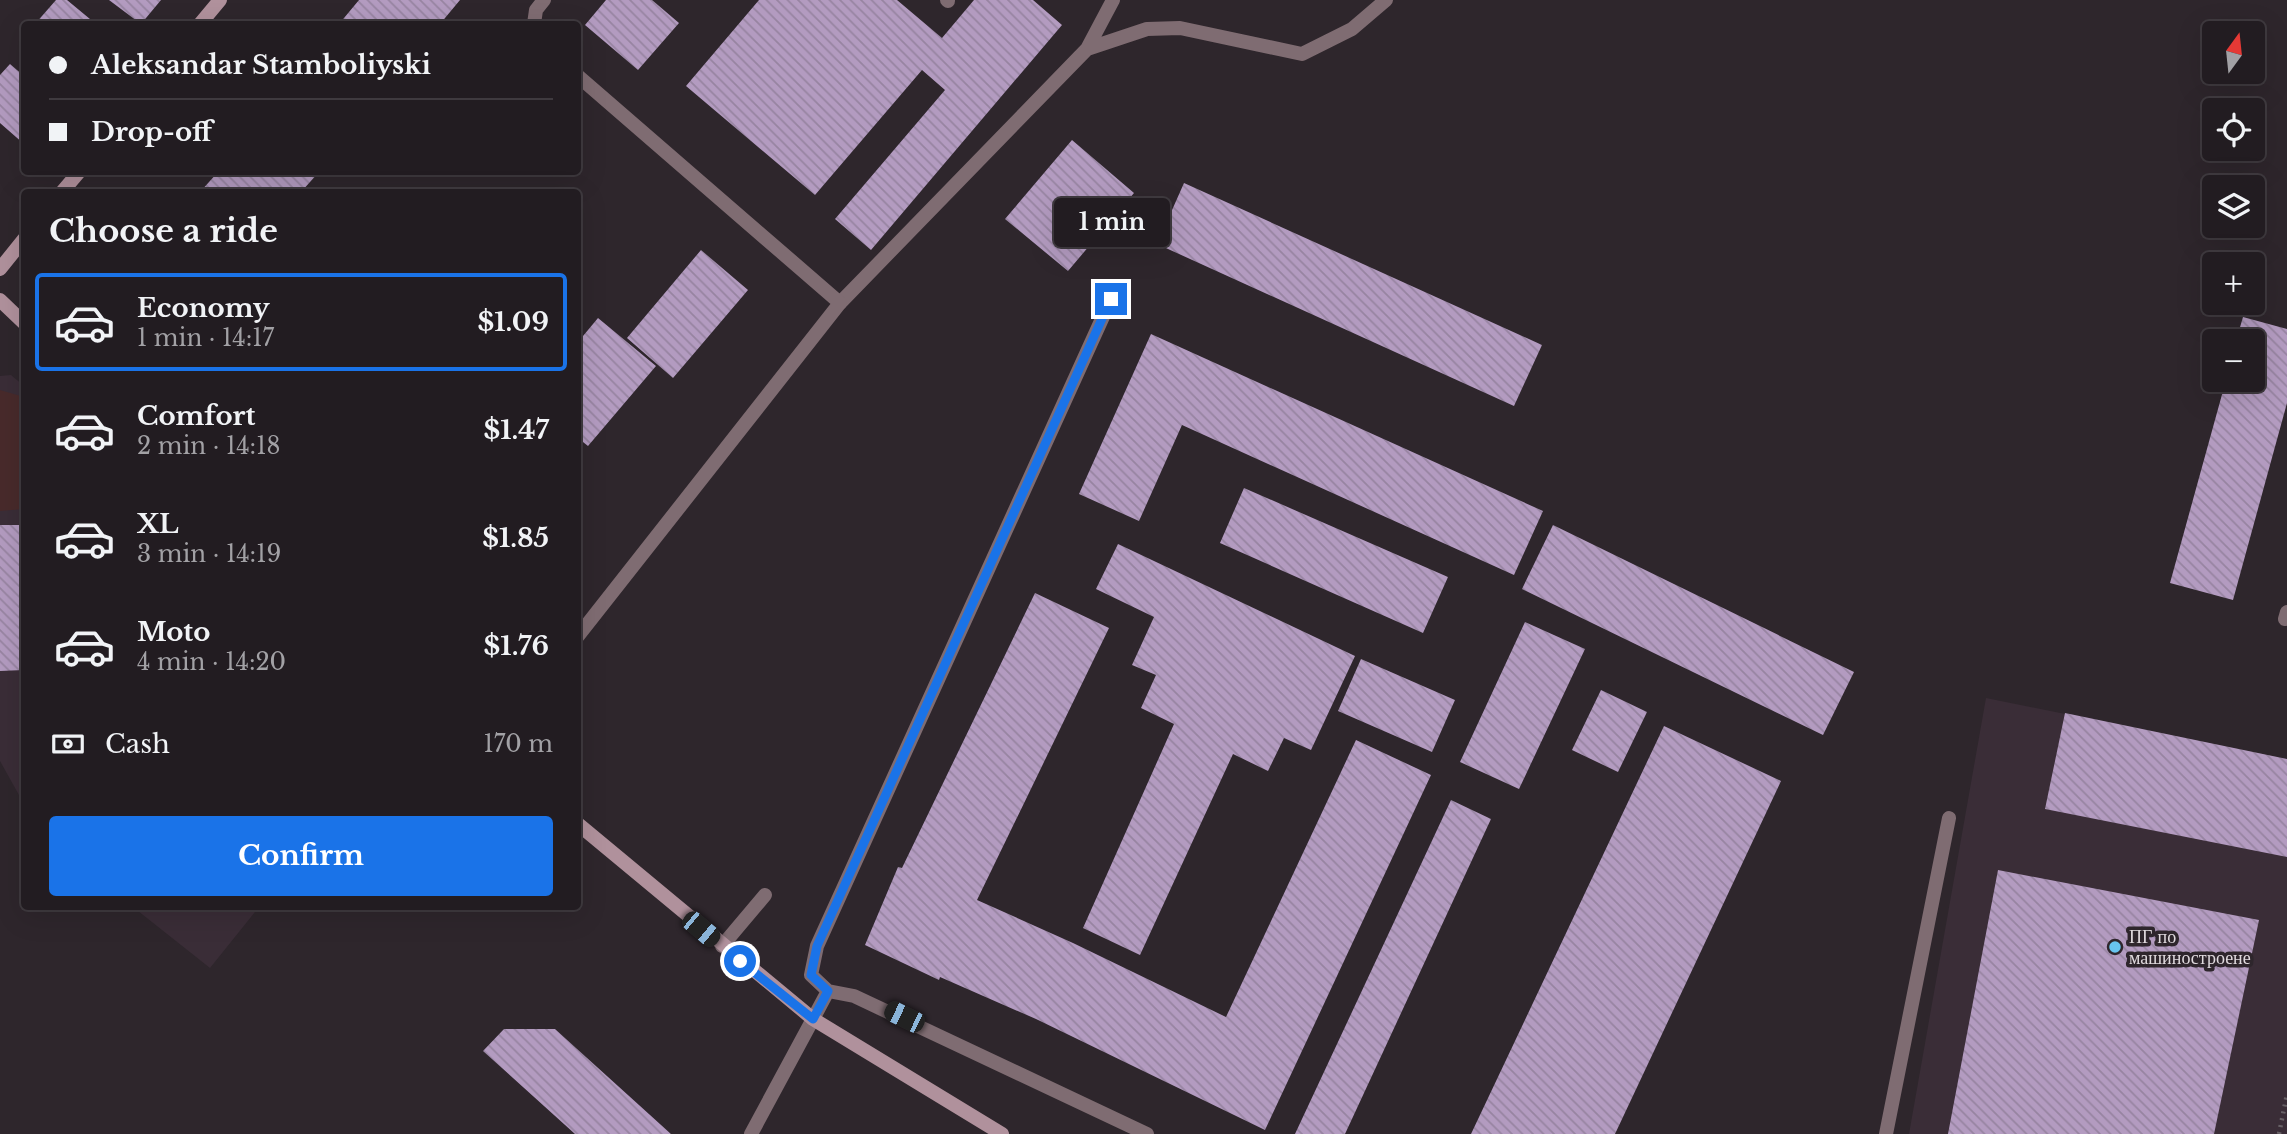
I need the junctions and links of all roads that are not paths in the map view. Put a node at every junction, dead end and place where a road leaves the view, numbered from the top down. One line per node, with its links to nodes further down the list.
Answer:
1 (220, 0): 5 (street)
2 (544, 0): 6 (street)
3 (1114, 0): 7 (street)
4 (1386, 0): 7 (street)
5 (202, 21)
6 (534, 21)
7 (1087, 49): 15 (street)
8 (581, 79): 15 (street)
9 (76, 175): 10 (street)
10 (65, 189)
11 (21, 243): 12 (street)
12 (0, 269)
13 (1111, 299): 22 (street)
14 (0, 300): 16 (street)
15 (840, 303): 17 (street)
16 (21, 320)
17 (581, 632)
18 (1949, 818): 27 (street)
19 (581, 827): 21 (street)
20 (765, 895): 21 (street)
21 (722, 946): 23 (street)
22 (828, 991): 23 (street); 26 (street)
23 (813, 1019): 24 (street); 25 (street)
24 (751, 1134)
25 (1002, 1134)
26 (1147, 1134)
27 (1886, 1134)

